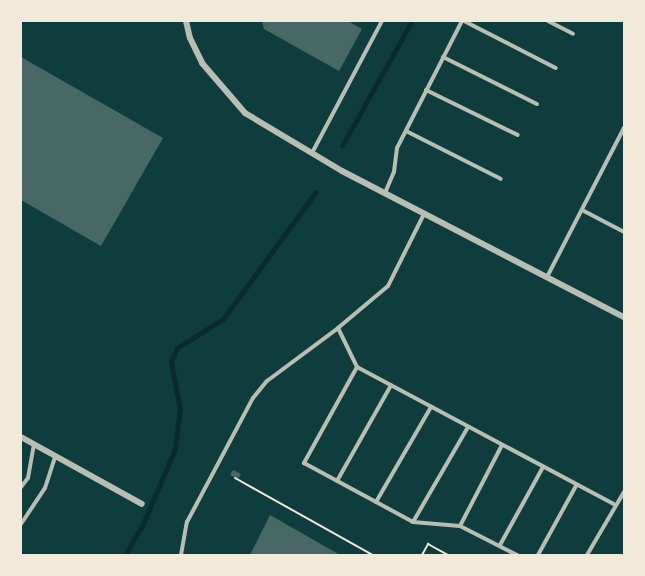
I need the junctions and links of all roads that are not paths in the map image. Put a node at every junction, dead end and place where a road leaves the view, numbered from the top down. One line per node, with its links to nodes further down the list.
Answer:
1 (186, 21): 13 (street)
2 (382, 21): 13 (lane)
3 (463, 21): 6 (lane); 7 (lane)
4 (548, 21): 5 (lane)
5 (573, 34)
6 (443, 57): 8 (lane); 9 (lane)
7 (556, 68)
8 (426, 90): 11 (lane); 12 (lane)
9 (537, 104)
10 (624, 128): 16 (lane)
11 (406, 131): 14 (lane); 15 (lane)
12 (518, 135)
13 (311, 154): 15 (street)
14 (501, 178)
15 (385, 194): 17 (street)
16 (582, 210): 18 (lane); 19 (lane)
17 (424, 214): 19 (street); 21 (lane)
18 (624, 232)
19 (547, 278): 20 (street)
20 (624, 317)
21 (338, 328): 22 (lane); 42 (lane)
22 (357, 367): 23 (lane); 31 (lane)
23 (391, 385): 24 (lane); 31 (lane)
24 (431, 407): 25 (lane); 35 (lane)
25 (468, 427): 28 (lane); 38 (lane)
26 (21, 437): 27 (street)
27 (35, 444): 29 (street); 33 (lane)
28 (502, 445): 30 (lane); 40 (lane)
29 (55, 456): 36 (street); 39 (lane)
30 (543, 467): 32 (lane); 41 (lane)
31 (337, 481): 35 (lane)
32 (576, 486): 37 (lane); 44 (lane)
33 (21, 487)
34 (624, 492): 37 (lane)
35 (376, 502): 38 (lane)
36 (142, 504)
37 (614, 504): 45 (lane)
38 (413, 522): 40 (lane)
39 (21, 524)
40 (460, 526): 41 (lane)
41 (500, 544): 43 (lane)
42 (182, 555)
43 (517, 555)
44 (538, 555)
45 (587, 555)

